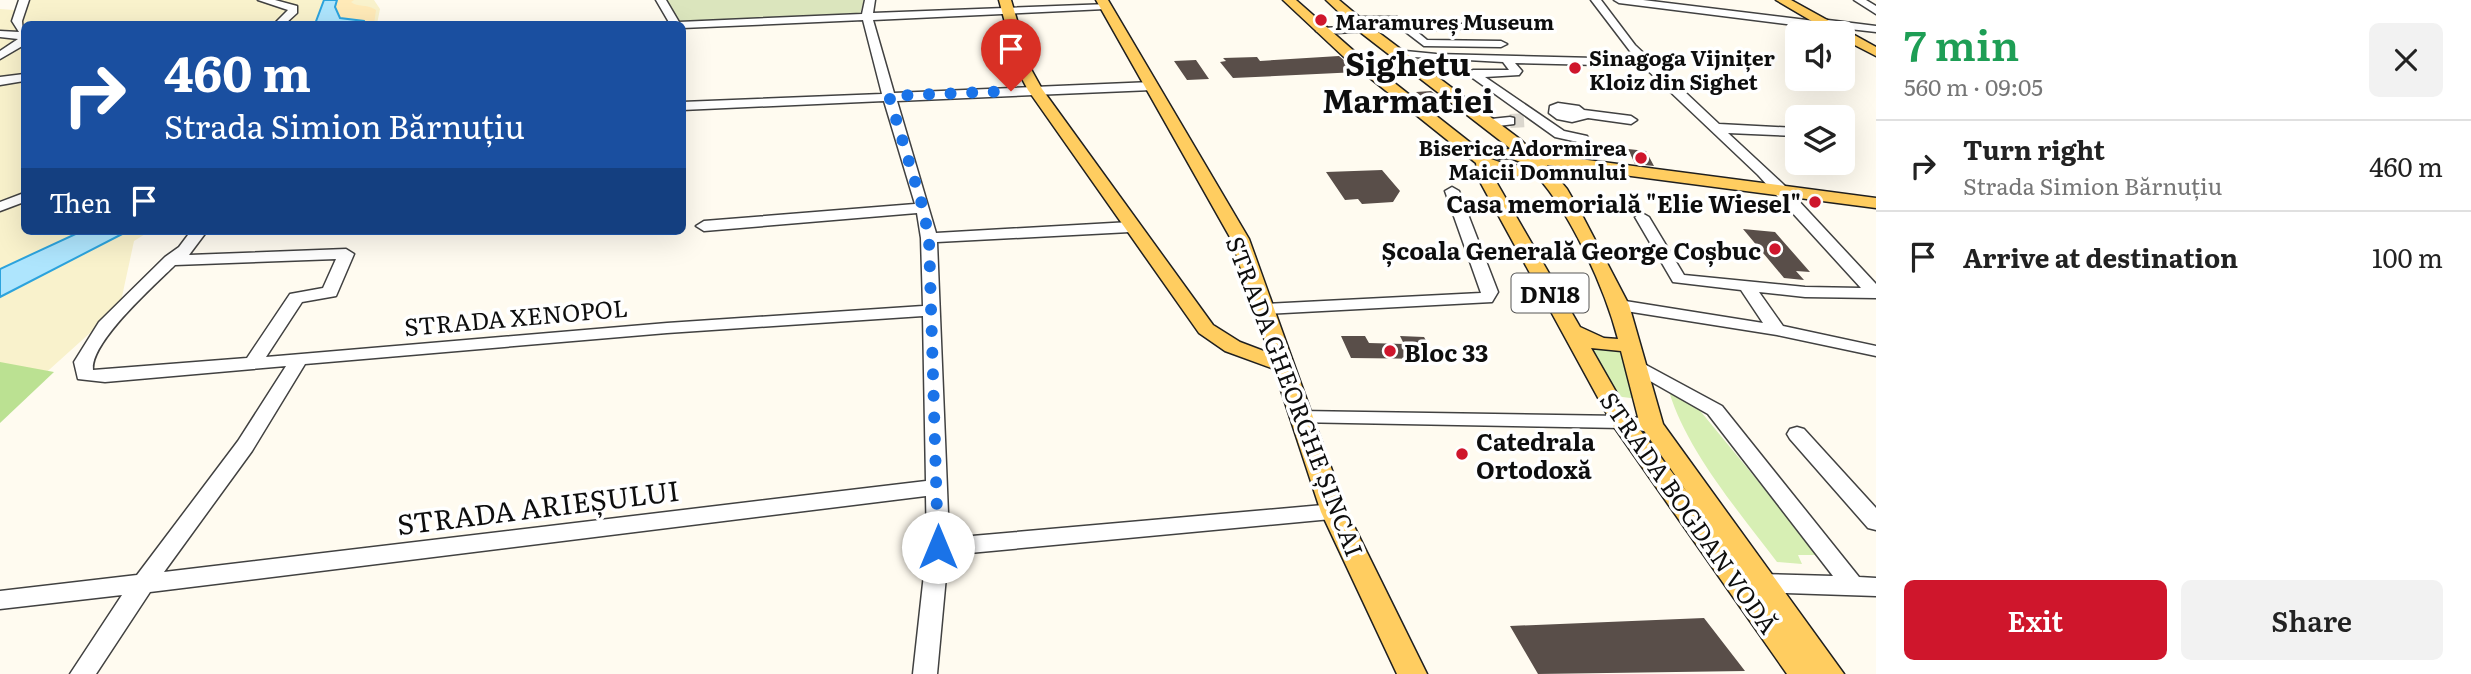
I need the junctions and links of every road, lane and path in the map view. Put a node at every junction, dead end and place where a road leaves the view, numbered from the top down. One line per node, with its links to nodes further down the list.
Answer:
1 (24, 0): 24 (street)
2 (263, 0): 14 (street)
3 (661, 0): 15 (street)
4 (1332, 0): 19 (main road)
5 (1596, 0): 38 (street)
6 (1619, 0): 16 (street)
7 (1782, 0): 17 (main road)
8 (1859, 0): 13 (street)
9 (1290, 2): 25 (main road)
10 (1103, 3): 11 (street); 43 (main road, STRADA GHEORGHE ȘINCAI)
11 (1007, 5): 12 (street); 44 (main road)
12 (869, 7): 18 (street); 45 (street)
13 (1876, 11)
14 (283, 21)
15 (673, 21)
16 (1798, 21)
17 (1819, 21)
18 (686, 25)
19 (1359, 25): 20 (street); 25 (street); 33 (main road)
20 (1406, 27): 21 (street); 30 (street)
21 (1501, 27)
22 (1855, 27): 23 (street)
23 (1876, 29)
24 (21, 30)
25 (1321, 31): 40 (main road)
26 (0, 34): 27 (street)
27 (21, 36)
28 (21, 38): 34 (street)
29 (1855, 41): 32 (main road)
30 (1464, 44): 31 (street); 36 (street)
31 (1501, 44)
32 (1876, 52)
33 (1395, 53): 35 (street); 39 (main road)
34 (0, 56)
35 (1436, 57): 36 (street); 39 (street)
36 (1476, 59): 37 (street)
37 (1506, 60): 38 (street); 47 (street)
38 (1646, 63): 51 (street)
39 (1416, 68): 40 (street); 50 (main road)
40 (1372, 73): 54 (main road)
41 (21, 78): 42 (street)
42 (0, 81)
43 (1152, 86): 44 (street); 73 (main road, STRADA GHEORGHE ȘINCAI)
44 (1035, 90): 45 (street); 66 (main road)
45 (889, 96): 46 (street); 63 (street)
46 (686, 106)
47 (1533, 119): 48 (street); 53 (street)
48 (1631, 120)
49 (1510, 121): 50 (street)
50 (1491, 123): 55 (main road)
51 (1715, 128): 52 (street); 58 (street)
52 (1785, 131)
53 (1583, 139)
54 (1482, 160): 55 (main road); 76 (main road, STRADA BOGDAN VODĂ / DN18)
55 (1535, 163): 56 (main road); 57 (main road, DN18)
56 (1587, 165): 57 (main road); 58 (main road)
57 (1558, 189): 72 (main road, DN18)
58 (1782, 190): 61 (main road); 71 (street)
59 (1452, 191): 73 (street)
60 (21, 198): 62 (street)
61 (1876, 203)
62 (0, 207)
63 (923, 208): 65 (street); 68 (street)
64 (1642, 216): 70 (street)
65 (704, 226)
66 (1130, 227): 68 (street); 81 (main road)
67 (197, 235): 69 (street)
68 (929, 239): 74 (street)
69 (171, 260): 80 (street, STRADA XENOPOL); 80 (street)
70 (1746, 287): 71 (street); 75 (street)
71 (1876, 293)
72 (1619, 305): 75 (street); 77 (main road, STRADA BOGDAN VODĂ / DN18)
73 (1264, 309): 81 (main road, STRADA GHEORGHE ȘINCAI)
74 (932, 310): 79 (street, STRADA XENOPOL); 87 (street)
75 (1777, 330): 78 (street)
76 (1573, 332): 77 (main road); 84 (main road, STRADA BOGDAN VODĂ / DN18)
77 (1628, 343): 82 (main road, STRADA BOGDAN VODĂ / DN18)
78 (1876, 351)
79 (298, 360): 80 (street, STRADA XENOPOL); 91 (street)
80 (252, 364)
81 (1283, 365): 83 (main road, STRADA GHEORGHE ȘINCAI)
82 (1634, 365): 85 (main road, STRADA BOGDAN VODĂ / DN18); 93 (street)
83 (1300, 417): 84 (street); 88 (main road, STRADA GHEORGHE ȘINCAI)
84 (1622, 422): 85 (street); 92 (main road, STRADA BOGDAN VODĂ / DN18)
85 (1652, 425): 92 (main road, STRADA BOGDAN VODĂ / DN18)
86 (1797, 434): 89 (street)
87 (938, 487): 90 (street); 91 (street, STRADA ARIEȘULUI)
88 (1335, 512): 90 (street); 98 (main road, STRADA GHEORGHE ȘINCAI)
89 (1876, 522)
90 (938, 547): 97 (street)
91 (144, 582): 95 (street, STRADA ARIEȘULUI); 96 (street)
92 (1752, 583): 93 (street); 99 (main road, STRADA BOGDAN VODĂ / DN18); 100 (main road, STRADA BOGDAN VODĂ / DN18)
93 (1853, 586): 94 (street)
94 (1876, 587)
95 (0, 600)
96 (82, 674)
97 (925, 674)
98 (1412, 674)
99 (1804, 674)
100 (1829, 674)

